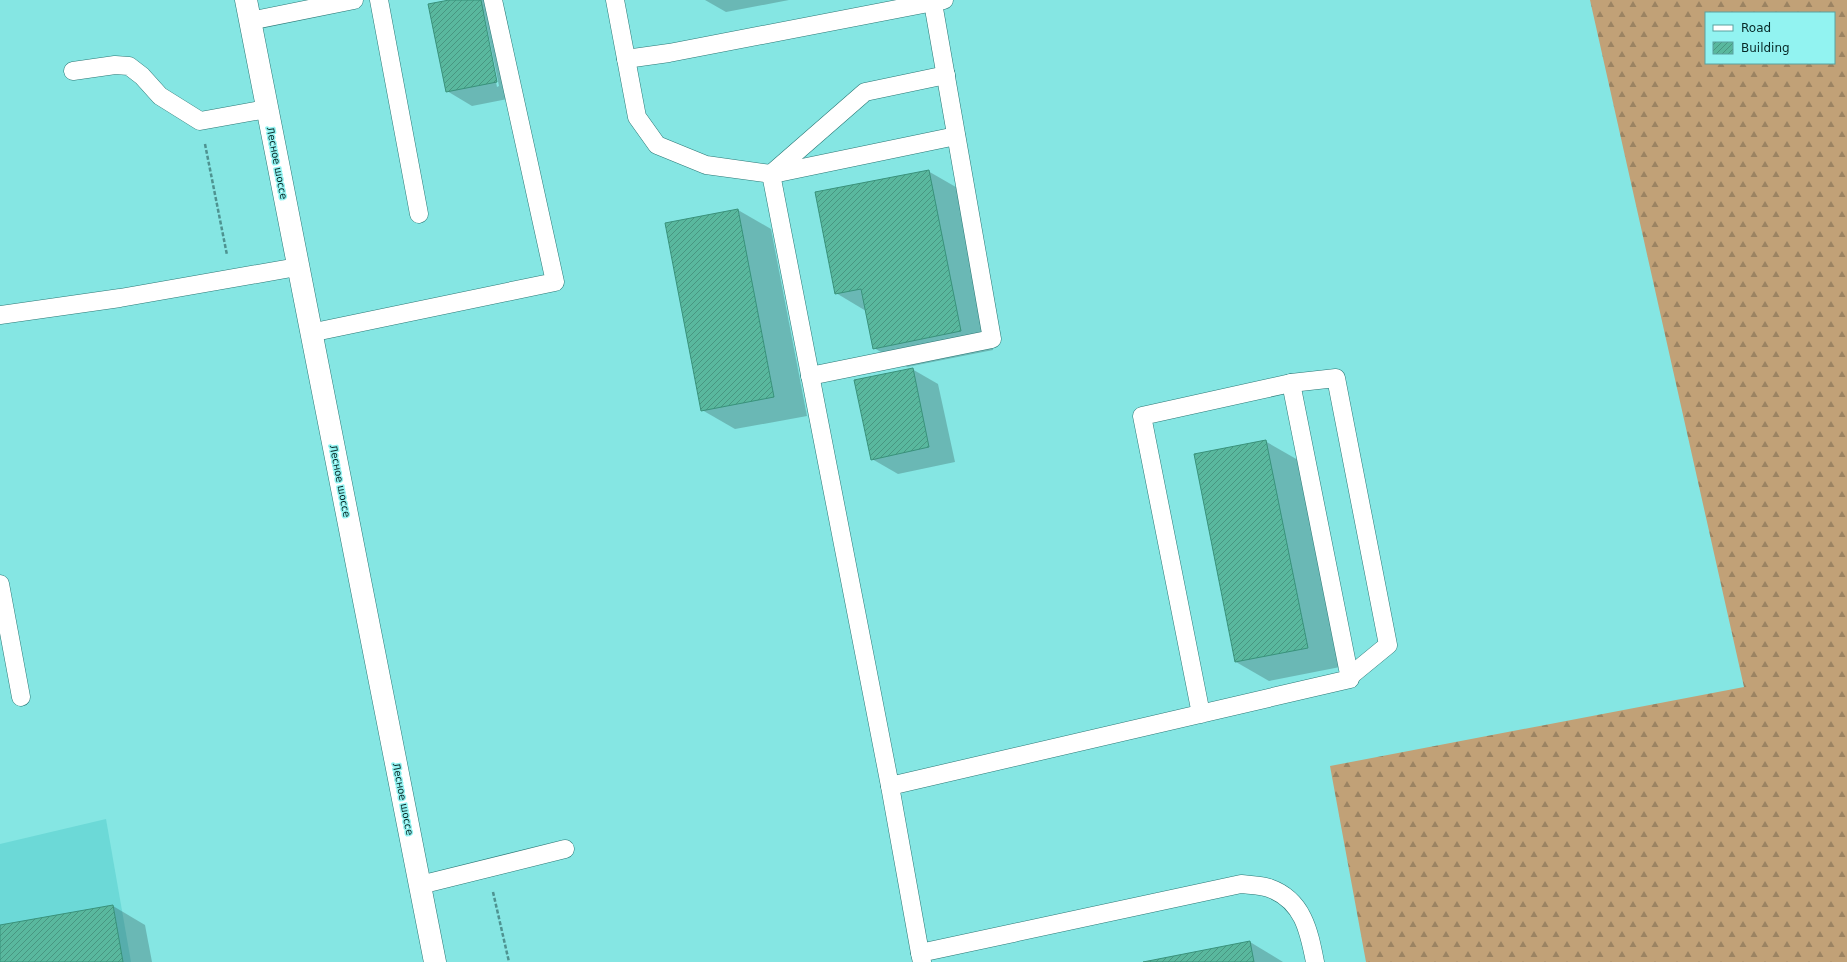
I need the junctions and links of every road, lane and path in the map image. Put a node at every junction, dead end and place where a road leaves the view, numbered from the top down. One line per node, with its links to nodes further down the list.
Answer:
1 (354, 0): 6 (lane)
2 (379, 0): 14 (lane)
3 (493, 0): 18 (lane)
4 (615, 0): 7 (lane)
5 (938, 2): 7 (lane); 9 (lane)
6 (248, 10): 10 (street, Лесное шоссе)
7 (626, 59): 13 (lane)
8 (73, 71): 11 (lane)
9 (946, 75): 12 (lane); 13 (lane)
10 (267, 109): 11 (lane); 15 (street, Лесное шоссе)
11 (200, 121): 16 (path)
12 (956, 136): 13 (lane); 19 (lane)
13 (771, 174): 19 (lane)
14 (419, 214)
15 (297, 267): 16 (lane); 18 (street, Лесное шоссе)
16 (232, 279): 17 (lane)
17 (0, 315)
18 (310, 333): 28 (street, Лесное шоссе)
19 (810, 376): 25 (lane)
20 (1290, 383): 22 (lane); 22 (lane); 24 (lane)
21 (0, 584): 23 (lane)
22 (1349, 677): 24 (lane)
23 (21, 697)
24 (1201, 714): 25 (lane)
25 (890, 786): 29 (lane)
26 (565, 849): 27 (lane)
27 (488, 868): 28 (lane); 31 (path)
28 (420, 884): 30 (street, Лесное шоссе)
29 (921, 958): 32 (lane)
30 (435, 962)
31 (509, 962)
32 (1315, 962)

